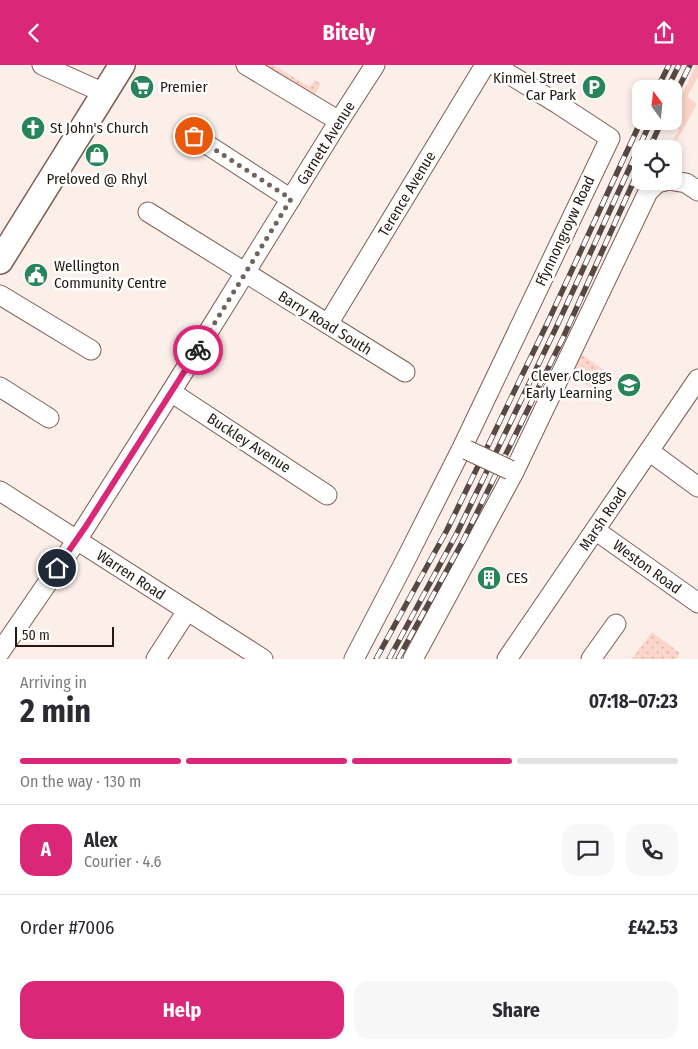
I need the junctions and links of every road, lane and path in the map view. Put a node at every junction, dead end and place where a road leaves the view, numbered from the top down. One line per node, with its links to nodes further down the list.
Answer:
1 (42, 65): 8 (street)
2 (122, 65): 8 (main road)
3 (246, 65): 9 (street)
4 (375, 65): 9 (street, Garnett Avenue)
5 (485, 65): 19 (street, Terence Avenue)
6 (494, 65): 7 (street, Ffynnongroyw Road)
7 (517, 71): 26 (street, Ffynnongroyw Road)
8 (104, 93): 16 (main road)
9 (339, 121): 14 (street, Garnett Avenue)
10 (194, 136): 14 (street)
11 (682, 182): 13 (street)
12 (650, 190): 28 (street)
13 (698, 191)
14 (291, 199): 17 (street, Garnett Avenue)
15 (148, 212): 17 (street, Barry Road South)
16 (0, 261)
17 (246, 273): 19 (street, Barry Road South); 24 (street, Garnett Avenue)
18 (0, 295): 20 (street)
19 (328, 324): 21 (street, Barry Road South)
20 (91, 350)
21 (404, 372)
22 (698, 379): 27 (street, Marsh Road)
23 (0, 387): 25 (street)
24 (171, 392): 31 (street, Buckley Avenue); 33 (street, Garnett Avenue)
25 (48, 418)
26 (464, 449): 28 (street, bridge); 40 (street)
27 (649, 451): 29 (street); 32 (street, Marsh Road)
28 (512, 471): 41 (street)
29 (698, 487)
30 (0, 491): 33 (street, Warren Road)
31 (326, 495)
32 (595, 530): 34 (street, Weston Road); 42 (street, Marsh Road)
33 (77, 540): 35 (street, Warren Road); 37 (street, Garnett Avenue)
34 (698, 603)
35 (187, 611): 38 (street); 39 (street, Warren Road)
36 (616, 625): 43 (street)
37 (3, 641)
38 (156, 659)
39 (263, 659)
40 (354, 659)
41 (414, 659)
42 (507, 659)
43 (590, 659)

